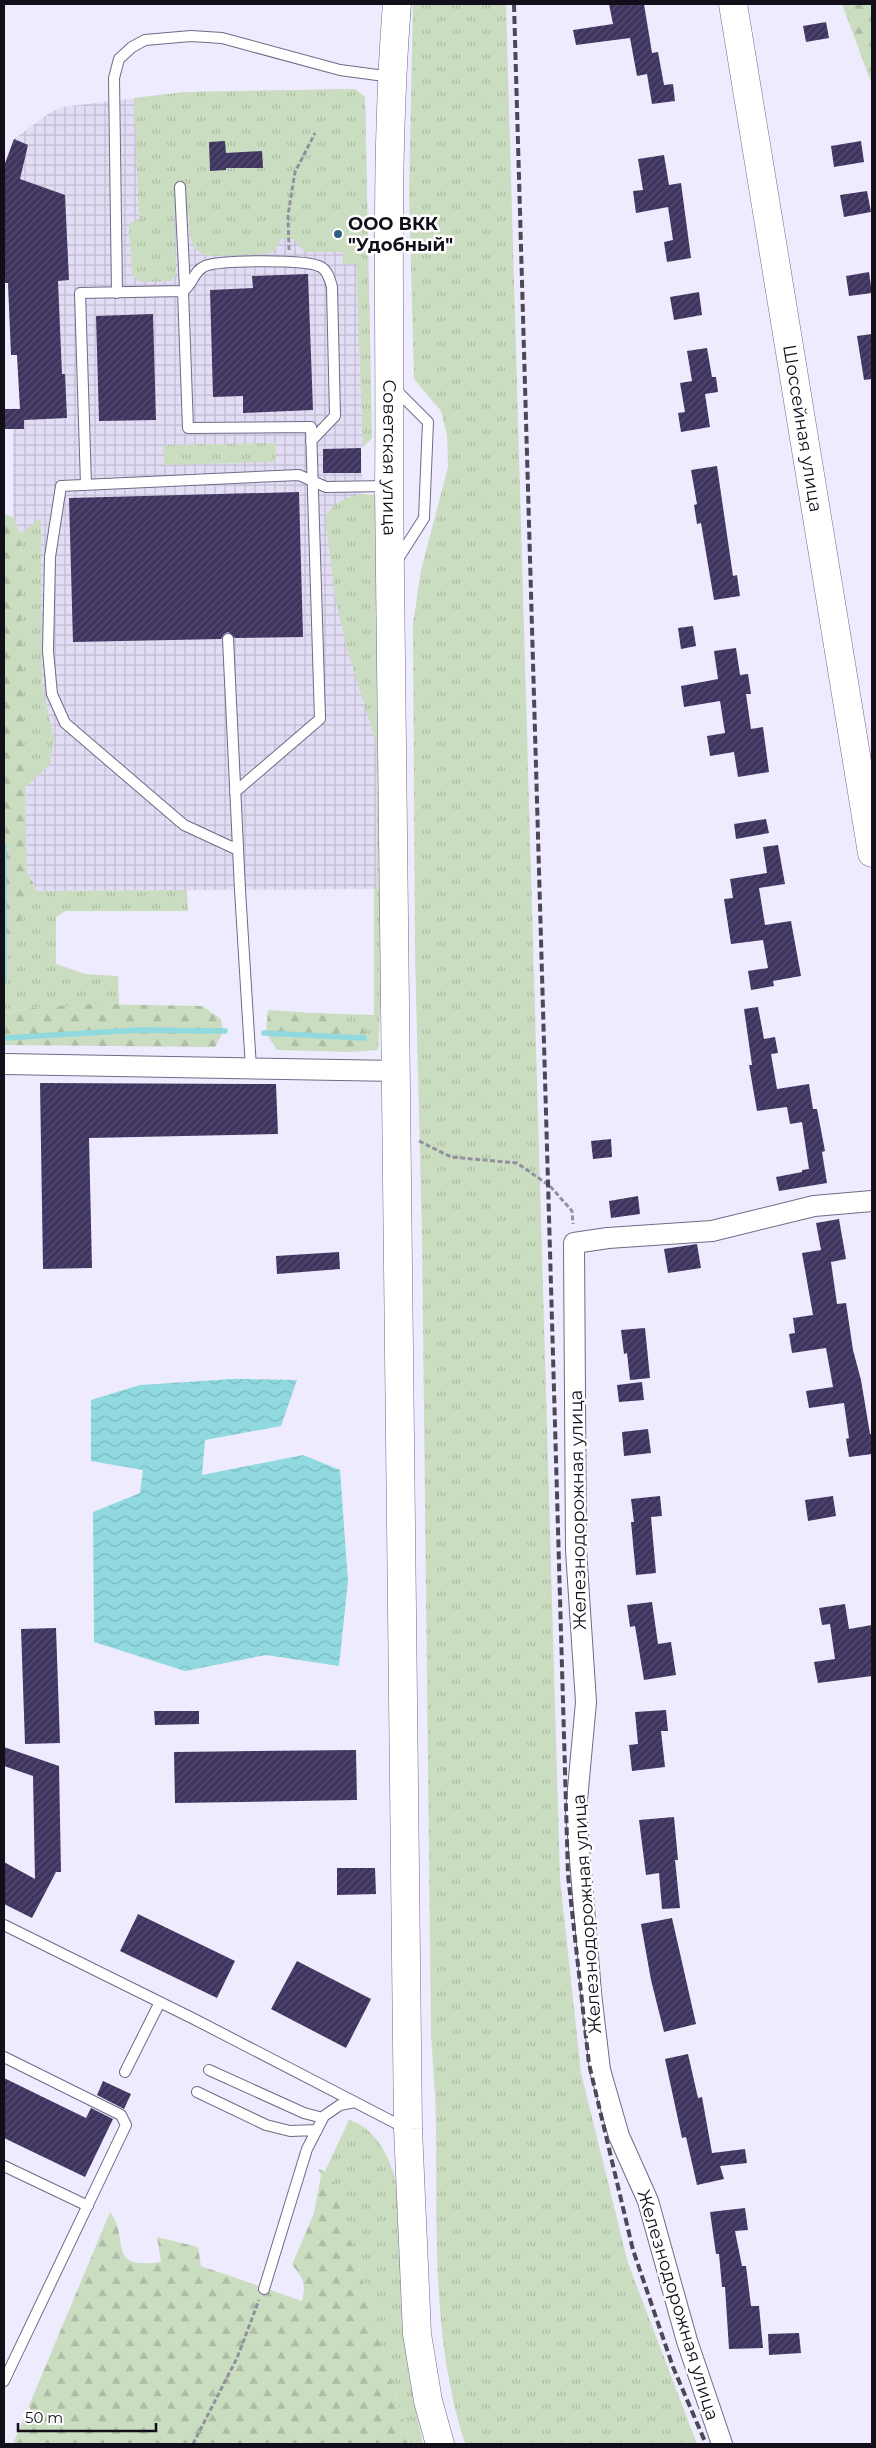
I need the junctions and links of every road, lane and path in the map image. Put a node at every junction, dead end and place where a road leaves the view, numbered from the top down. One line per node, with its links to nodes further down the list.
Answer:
1 (397, 4): 3 (main road, Советская улица)
2 (733, 4): 18 (main road, Шоссейная улица)
3 (392, 77): 8 (lane); 9 (main road, Советская улица)
4 (315, 133): 6 (path)
5 (180, 187): 7 (lane)
6 (289, 263): 7 (lane); 10 (lane)
7 (184, 290): 8 (lane); 10 (lane)
8 (117, 293): 12 (lane)
9 (389, 383): 13 (main road, Советская улица); 14 (lane)
10 (312, 440): 11 (lane)
11 (313, 481): 12 (lane); 13 (lane); 16 (lane)
12 (86, 485): 17 (lane)
13 (389, 486): 14 (main road, Советская улица)
14 (390, 572): 21 (main road, Советская улица)
15 (228, 639): 16 (lane)
16 (235, 792): 17 (lane)
17 (238, 850): 20 (lane)
18 (872, 853)
19 (4, 1064): 20 (street)
20 (251, 1068): 21 (street)
21 (397, 1071): 22 (main road, Советская улица)
22 (398, 1132): 24 (path); 33 (main road, Советская улица)
23 (872, 1201): 24 (street)
24 (574, 1244): 41 (street, Железнодорожная улица)
25 (4, 1925): 26 (lane)
26 (160, 2002): 29 (lane); 31 (lane)
27 (4, 2057): 36 (lane)
28 (209, 2070): 32 (lane)
29 (125, 2072)
30 (197, 2092): 34 (lane)
31 (355, 2102): 32 (lane); 33 (lane)
32 (323, 2118): 34 (lane)
33 (408, 2129): 40 (main road, Советская улица)
34 (317, 2130): 37 (lane)
35 (4, 2166): 36 (lane)
36 (88, 2206): 38 (lane)
37 (264, 2289): 39 (path)
38 (4, 2381)
39 (192, 2444)
40 (440, 2444)
41 (722, 2444)

